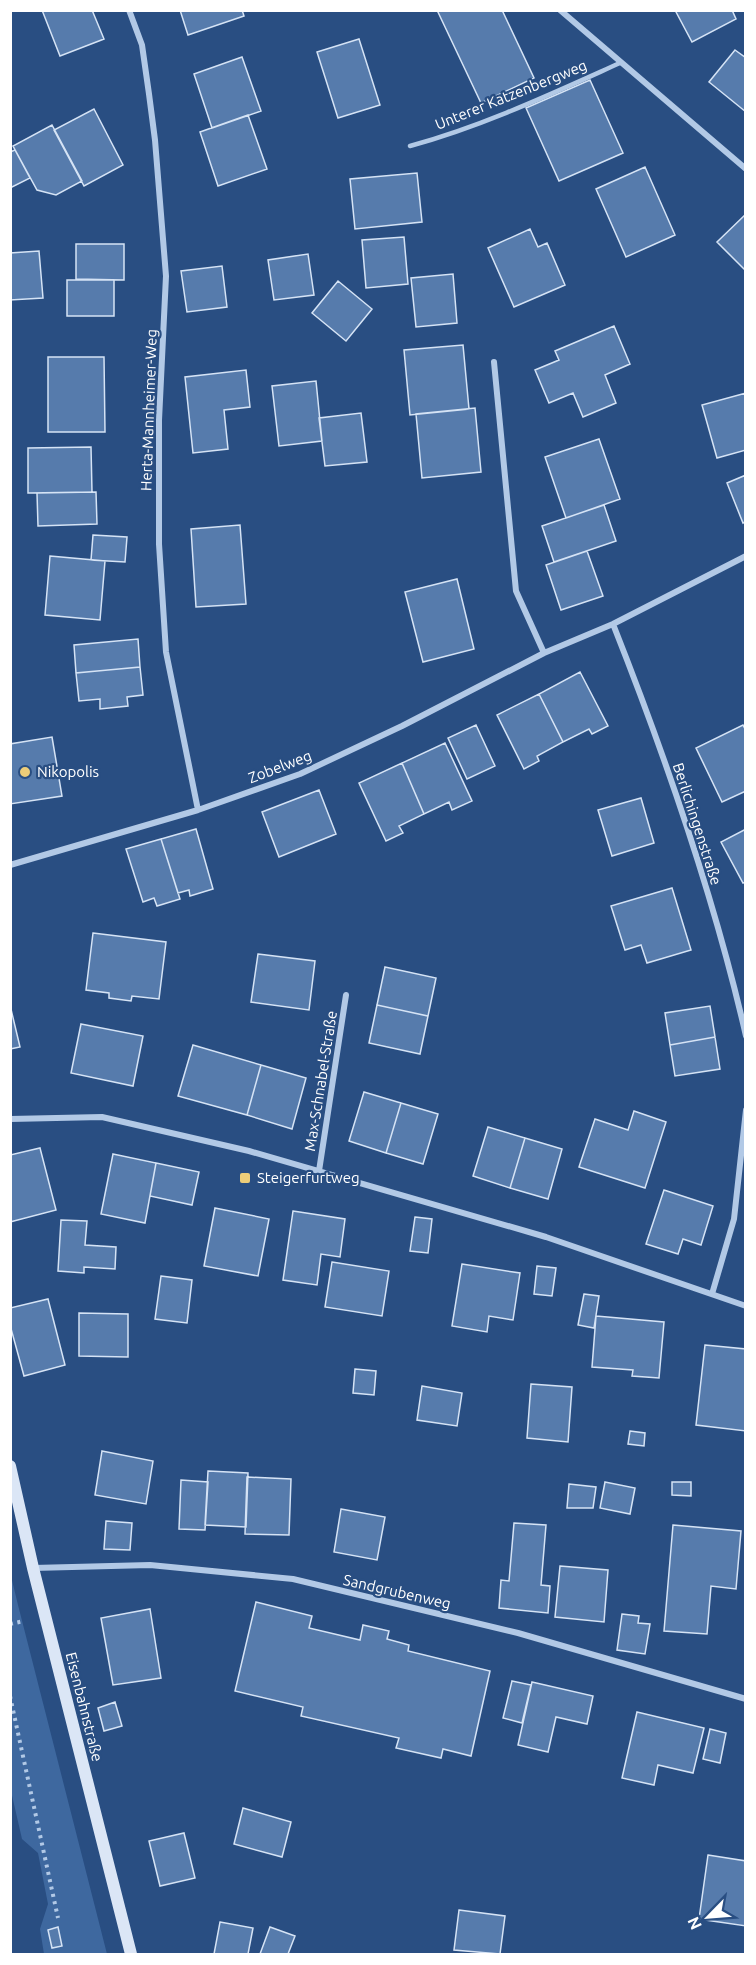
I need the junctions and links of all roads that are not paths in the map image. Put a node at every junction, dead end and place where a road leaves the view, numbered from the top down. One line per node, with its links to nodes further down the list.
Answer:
1 (129, 10): 10 (street, Herta-Mannheimer-Weg)
2 (560, 10): 3 (street, Unterer Katzenbergweg)
3 (620, 63): 4 (lane, Unterer Katzenbergweg); 5 (street, Unterer Katzenbergweg)
4 (410, 147)
5 (746, 169)
6 (494, 362): 9 (street)
7 (746, 556): 8 (street, Zobelweg)
8 (613, 624): 9 (street, Zobelweg); 13 (street, Berlichingenstraße)
9 (543, 653): 10 (street, Zobelweg)
10 (198, 810): 11 (street, Zobelweg)
11 (10, 865)
12 (346, 995): 16 (street, Max-Schnabel-Straße)
13 (746, 1036)
14 (746, 1110): 17 (street)
15 (10, 1119): 16 (street)
16 (319, 1171): 17 (street)
17 (712, 1293): 18 (street)
18 (746, 1306)
19 (10, 1466): 20 (street, Eisenbahnstraße)
20 (33, 1568): 21 (street, Sandgrubenweg); 22 (street, Eisenbahnstraße)
21 (746, 1699)
22 (131, 1954)

